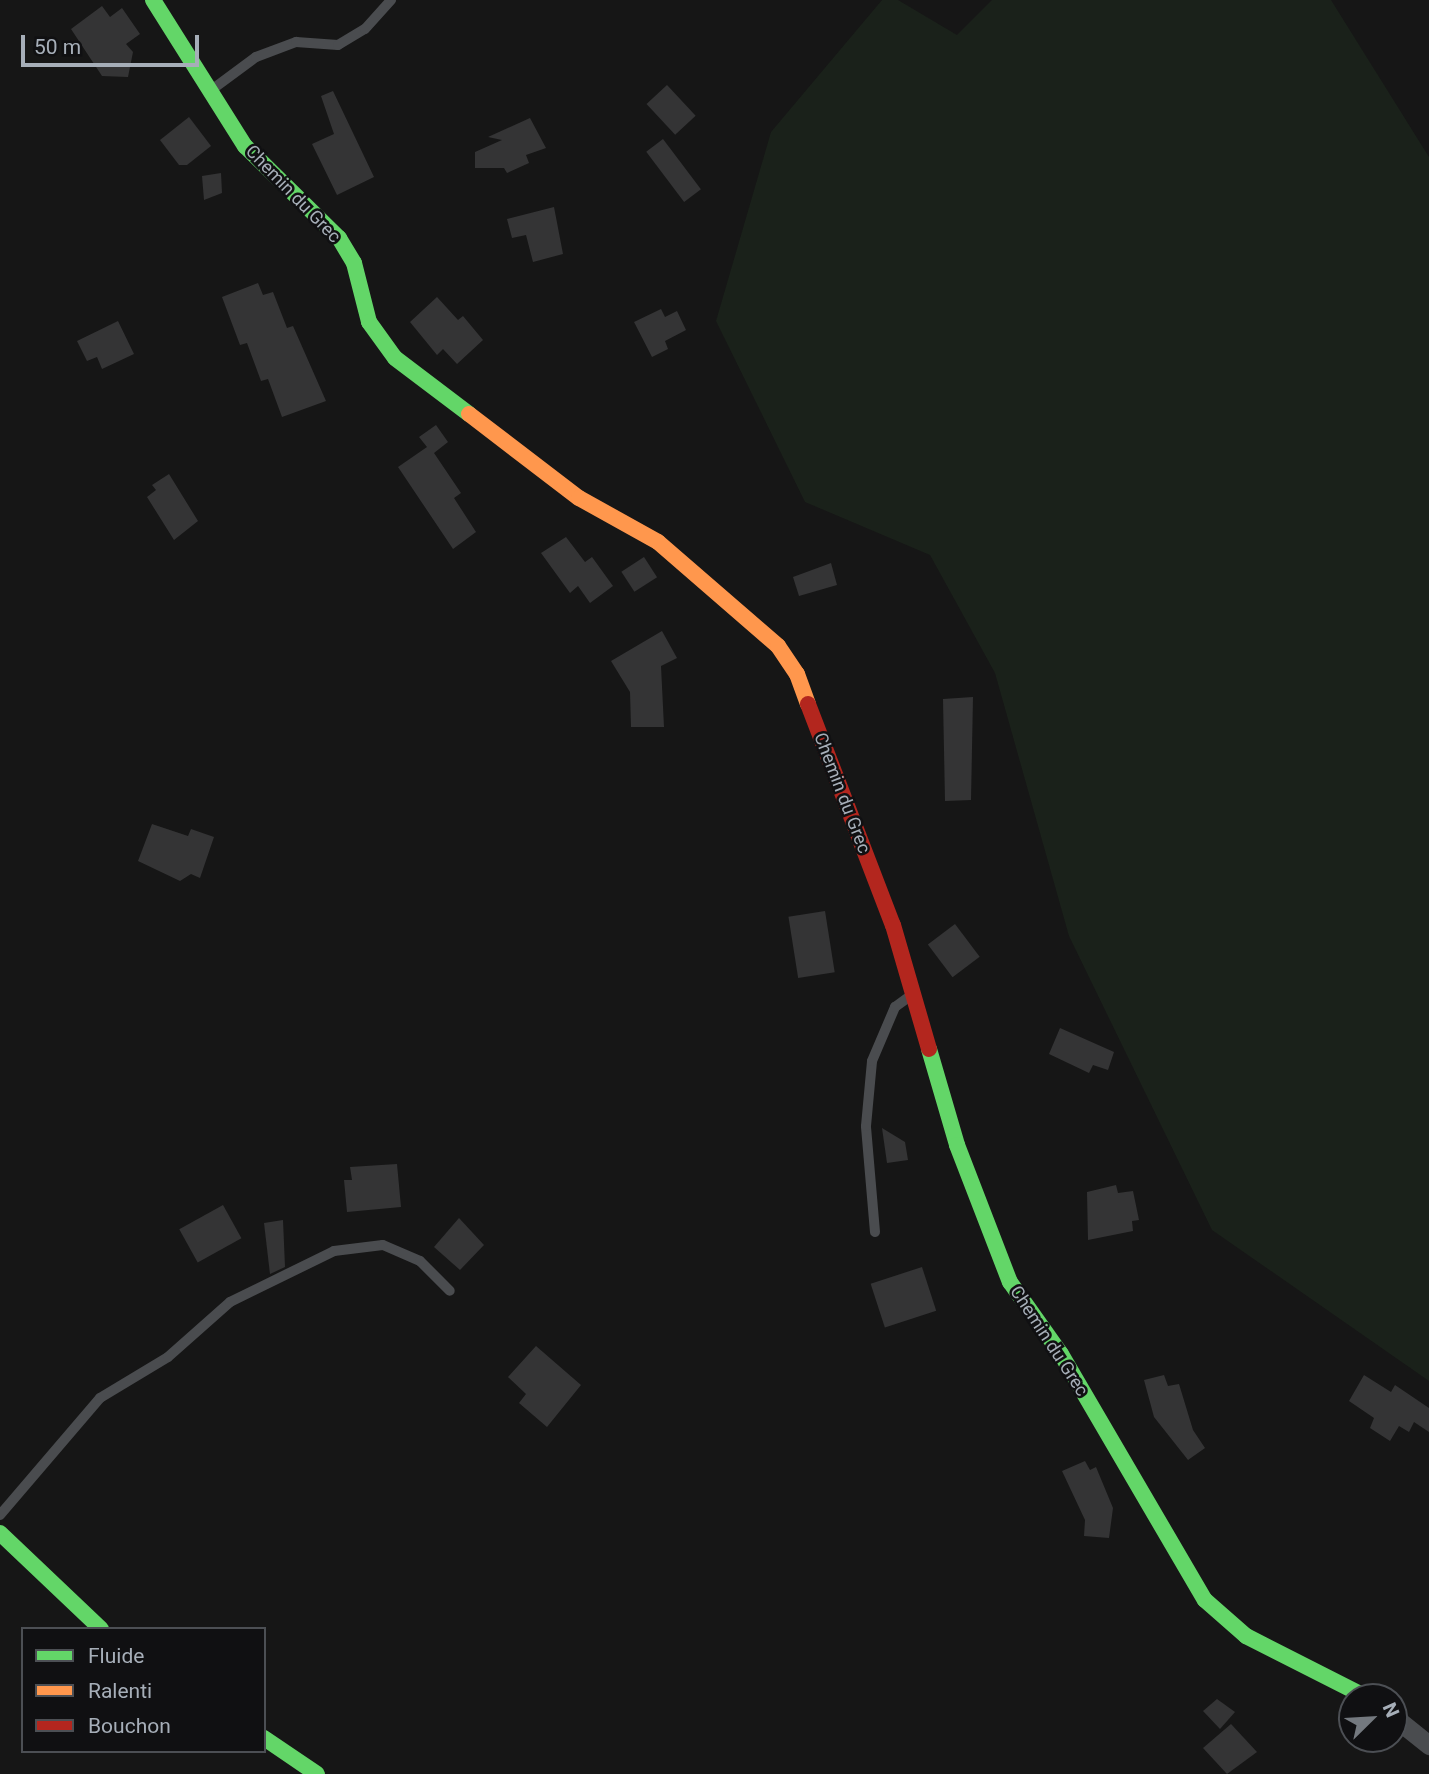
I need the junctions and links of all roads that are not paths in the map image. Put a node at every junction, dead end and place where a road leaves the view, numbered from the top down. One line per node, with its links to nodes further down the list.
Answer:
1 (153, 0): 3 (street, Chemin du Grec)
2 (391, 0): 3 (lane)
3 (210, 91): 4 (street, Chemin du Grec)
4 (913, 994): 5 (lane); 10 (street, Chemin du Grec)
5 (874, 1232)
6 (450, 1291): 7 (lane)
7 (0, 1515)
8 (0, 1533): 9 (street)
9 (99, 1627)
10 (1338, 1683)
11 (1408, 1728): 13 (street)
12 (266, 1739): 14 (street)
13 (1429, 1745)
14 (317, 1774)

